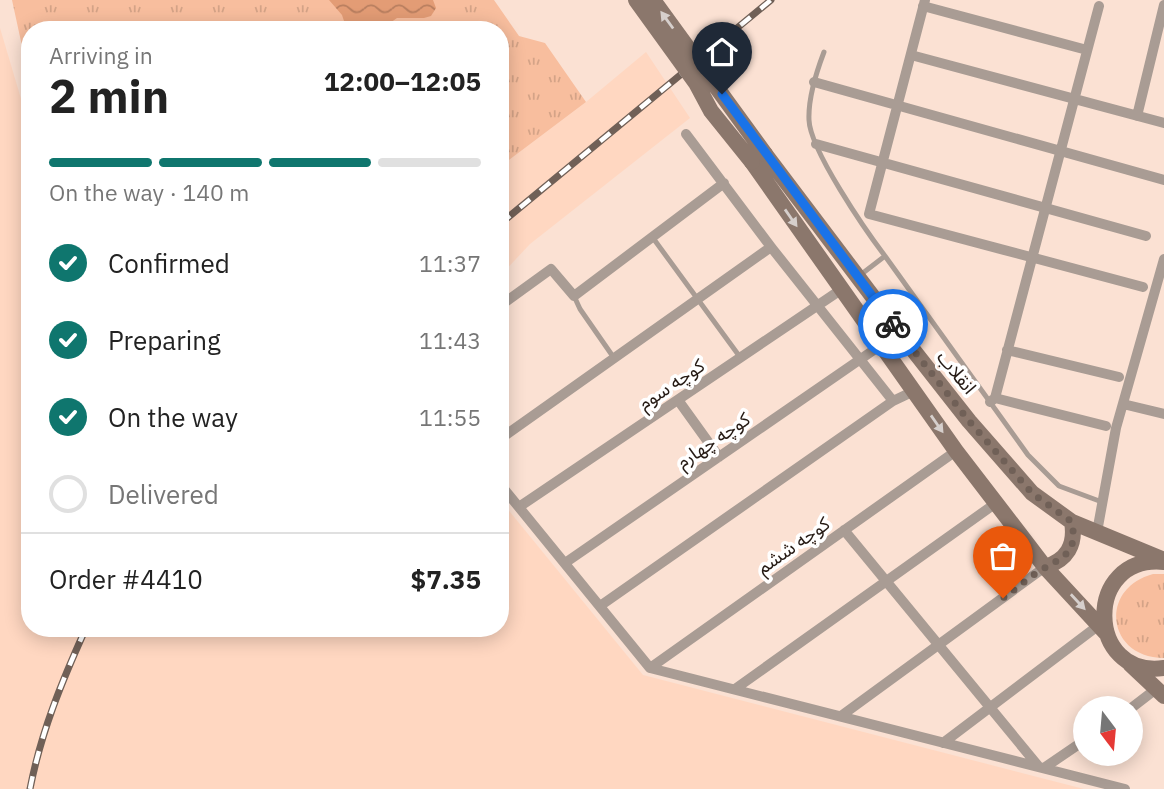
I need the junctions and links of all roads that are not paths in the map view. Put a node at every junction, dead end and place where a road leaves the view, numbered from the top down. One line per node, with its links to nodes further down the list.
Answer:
1 (636, 0): 17 (main road, bridge)
2 (653, 0): 17 (main road, one-way to 2, bridge)
3 (924, 3): 6 (street); 8 (street)
4 (1164, 5): 12 (street)
5 (1099, 6): 6 (street)
6 (1087, 50): 10 (street)
7 (824, 52): 9 (lane)
8 (911, 55): 10 (street); 11 (street)
9 (814, 82): 11 (street); 15 (lane)
10 (1074, 99): 12 (street); 16 (street)
11 (898, 106): 16 (street); 18 (street)
12 (1137, 116): 13 (street)
13 (1164, 123)
14 (686, 134): 20 (street)
15 (816, 145): 18 (street); 25 (lane)
16 (1060, 152): 19 (street); 21 (street)
17 (759, 158): 28 (main road, انقلاب); 30 (main road, one-way to 30)
18 (883, 163): 21 (street); 26 (street)
19 (1164, 180)
20 (724, 183): 22 (street); 24 (street)
21 (1045, 208): 23 (street); 26 (street)
22 (651, 236): 31 (street); 33 (lane)
23 (1146, 236)
24 (771, 247): 33 (street); 34 (street)
25 (885, 256): 28 (lane); 43 (lane)
26 (1032, 258): 29 (street); 36 (street)
27 (1164, 259): 45 (street)
28 (857, 278): 55 (main road, انقلاب)
29 (1143, 287)
30 (842, 289): 34 (street, کوچه سوم); 35 (main road)
31 (574, 296): 32 (street); 37 (lane)
32 (509, 299)
33 (698, 299): 37 (street); 38 (lane)
34 (817, 306): 38 (street, کوچه سوم); 39 (street)
35 (881, 345): 39 (street, کوچه چهارم); 41 (main road)
36 (1007, 350): 40 (street); 43 (street)
37 (614, 358): 48 (street)
38 (741, 358): 42 (street, کوچه سوم)
39 (861, 360): 44 (street); 50 (street, کوچه چهارم)
40 (1119, 377)
41 (914, 391): 44 (street); 49 (main road, one-way to 49)
42 (678, 400): 50 (street); 54 (street, کوچه سوم)
43 (992, 400): 47 (street); 52 (lane)
44 (893, 401): 62 (street)
45 (1123, 404): 46 (street); 52 (street)
46 (1164, 414)
47 (1105, 426)
48 (509, 433)
49 (956, 451): 53 (main road); 56 (street, کوچه ششم)
50 (719, 457): 59 (street, کوچه چهارم)
51 (509, 495): 54 (street)
52 (1102, 502): 57 (street)
53 (996, 503): 60 (main road); 61 (street)
54 (519, 507): 59 (street)
55 (1072, 522): 57 (main road, انقلاب); 60 (main road)
56 (844, 530): 61 (street); 66 (street, کوچه ششم)
57 (1097, 532): 58 (main road, انقلاب)
58 (1164, 561): 63 (main road)
59 (565, 563): 62 (street)
60 (1045, 567): 63 (main road, one-way to 63); 64 (street)
61 (887, 582): 64 (street); 68 (street)
62 (600, 606): 66 (street)
63 (1103, 629): 65 (main road); 71 (street)
64 (939, 645): 71 (street); 72 (street)
65 (1121, 655): 67 (main road); 69 (main road)
66 (650, 668): 68 (street)
67 (1164, 668)
68 (735, 689): 72 (street)
69 (1160, 693): 70 (street)
70 (1143, 702)
71 (990, 708): 73 (street); 75 (street)
72 (841, 716): 73 (street)
73 (943, 743): 75 (street)
74 (1073, 748): 75 (street)
75 (1041, 768): 76 (street)
76 (1125, 789)

